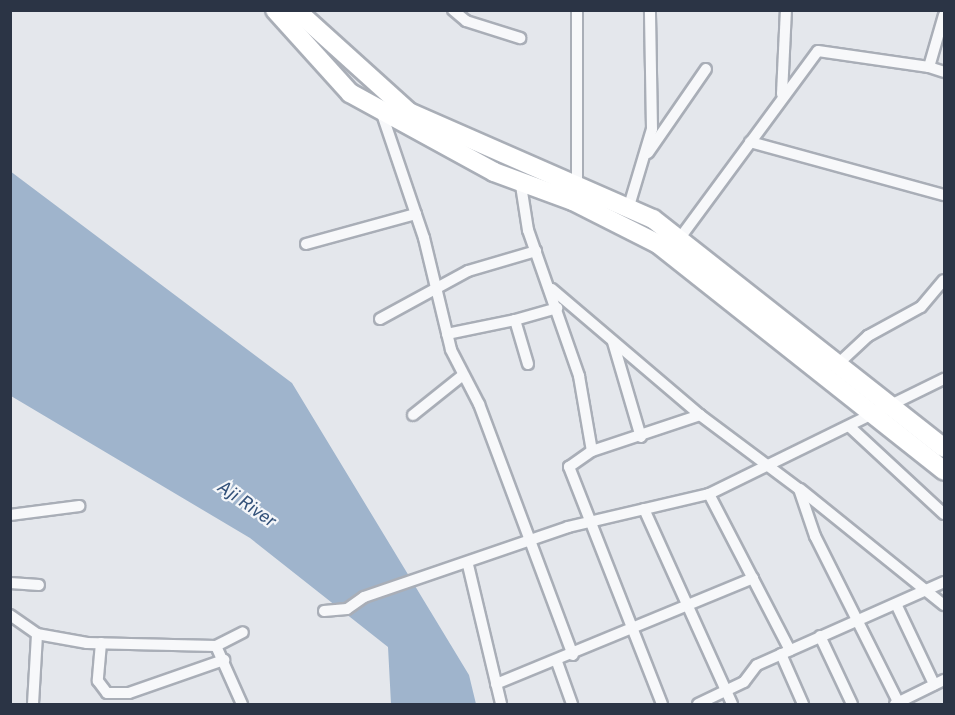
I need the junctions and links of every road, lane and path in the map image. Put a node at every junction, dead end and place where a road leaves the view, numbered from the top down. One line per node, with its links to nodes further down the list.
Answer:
1 (275, 10): 10 (main road)
2 (296, 10): 9 (main road)
3 (453, 10): 8 (street)
4 (577, 10): 19 (street)
5 (650, 10): 17 (street)
6 (786, 10): 14 (street)
7 (945, 15): 11 (street)
8 (520, 38)
9 (331, 47): 10 (main road); 15 (main road)
10 (315, 60): 15 (main road)
11 (929, 66): 13 (street); 14 (street)
12 (706, 69): 17 (street)
13 (945, 72)
14 (782, 94): 16 (street)
15 (385, 106): 18 (main road); 20 (main road); 23 (street)
16 (750, 142): 21 (street); 25 (street)
17 (648, 154): 22 (street)
18 (518, 160): 19 (main road); 20 (street)
19 (577, 181): 22 (main road)
20 (521, 183): 25 (main road); 26 (street)
21 (945, 195)
22 (629, 206): 25 (main road)
23 (416, 214): 24 (street); 29 (street)
24 (306, 244)
25 (674, 245): 35 (main road); 39 (main road)
26 (536, 250): 28 (street); 29 (street)
27 (945, 280): 35 (street)
28 (550, 286): 30 (street); 34 (street)
29 (433, 289): 31 (street); 33 (street)
30 (557, 308): 32 (street); 45 (street)
31 (380, 319)
32 (515, 320): 33 (street); 36 (street)
33 (447, 334): 37 (street)
34 (613, 341): 41 (street); 43 (street)
35 (839, 363): 39 (main road)
36 (528, 364)
37 (463, 375): 40 (street); 55 (street)
38 (945, 379): 39 (street)
39 (885, 410): 42 (street); 44 (main road); 47 (main road)
40 (413, 414)
41 (700, 415): 43 (street); 46 (street)
42 (850, 427): 46 (street); 52 (street)
43 (641, 436): 45 (street)
44 (945, 448)
45 (592, 451): 54 (street)
46 (774, 465): 48 (street); 49 (street)
47 (945, 471)
48 (800, 489): 61 (street); 67 (street)
49 (710, 494): 51 (street); 57 (street)
50 (79, 506): 53 (street)
51 (644, 509): 54 (street); 64 (street)
52 (945, 514)
53 (10, 515)
54 (586, 521): 55 (street); 68 (street)
55 (529, 539): 56 (street); 75 (street)
56 (468, 565): 65 (street); 79 (street)
57 (753, 579): 64 (street); 74 (street)
58 (945, 582): 61 (street)
59 (10, 583): 60 (street)
60 (39, 585)
61 (926, 589): 62 (street); 63 (street)
62 (896, 604): 67 (street); 78 (street)
63 (945, 605)
64 (686, 610): 68 (street); 80 (street)
65 (324, 611)
66 (10, 615): 70 (street)
67 (858, 618): 71 (street); 81 (street)
68 (632, 631): 75 (street); 86 (street)
69 (243, 632): 73 (street)
70 (38, 634): 72 (street); 82 (street)
71 (820, 636): 74 (street); 90 (street)
72 (101, 643): 73 (street); 76 (street)
73 (216, 646): 76 (street)
74 (786, 652): 80 (street); 89 (street)
75 (573, 655): 77 (street)
76 (224, 660): 83 (street)
77 (557, 662): 79 (street); 85 (street)
78 (939, 682): 81 (street)
79 (496, 684): 84 (street)
80 (727, 690): 87 (street); 88 (street)
81 (897, 704)
82 (33, 705)
83 (242, 705)
84 (501, 705)
85 (572, 705)
86 (662, 705)
87 (698, 705)
88 (732, 705)
89 (803, 705)
90 (852, 705)

